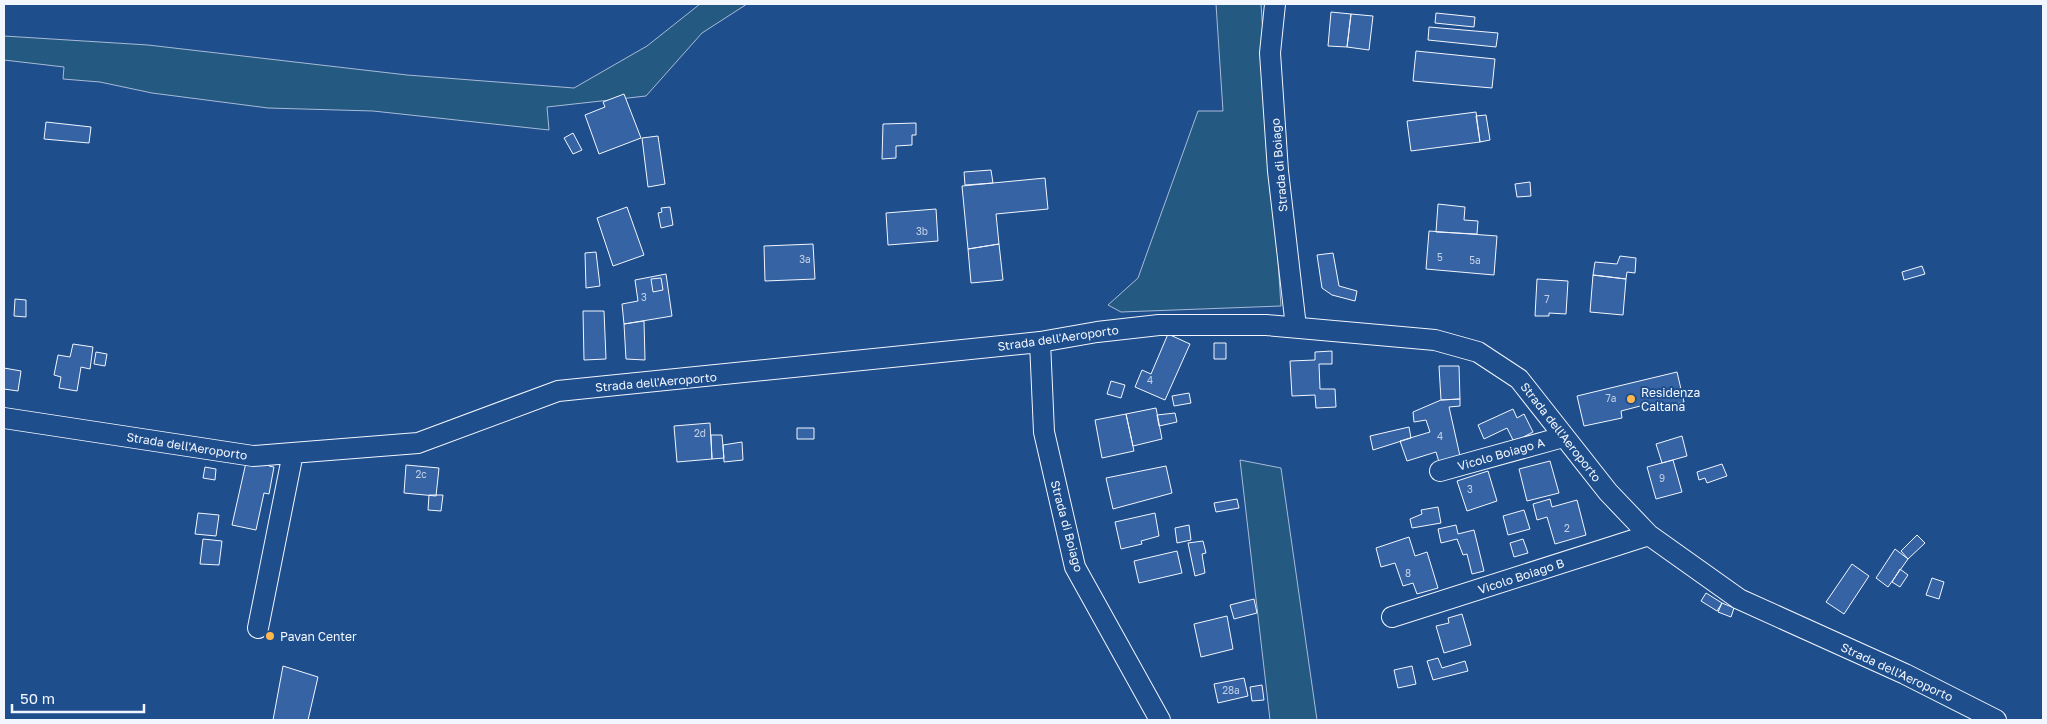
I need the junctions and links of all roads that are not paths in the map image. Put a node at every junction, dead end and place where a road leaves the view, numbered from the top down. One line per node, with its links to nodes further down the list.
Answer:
1 (1275, 4): 2 (street, Strada di Boiago)
2 (1296, 327): 3 (street, Strada dell'Aeroporto); 5 (street, Strada dell'Aeroporto)
3 (1040, 342): 6 (street, Strada dell'Aeroporto); 11 (street, Strada di Boiago)
4 (4, 418): 6 (street, Strada dell'Aeroporto)
5 (1563, 437): 7 (street, Vicolo Boiago A); 8 (street, Strada dell'Aeroporto)
6 (293, 453): 10 (street)
7 (1440, 471)
8 (1649, 535): 9 (street, Vicolo Boiago B); 12 (street, Strada dell'Aeroporto)
9 (1392, 617)
10 (258, 628)
11 (1160, 720)
12 (1996, 720)

